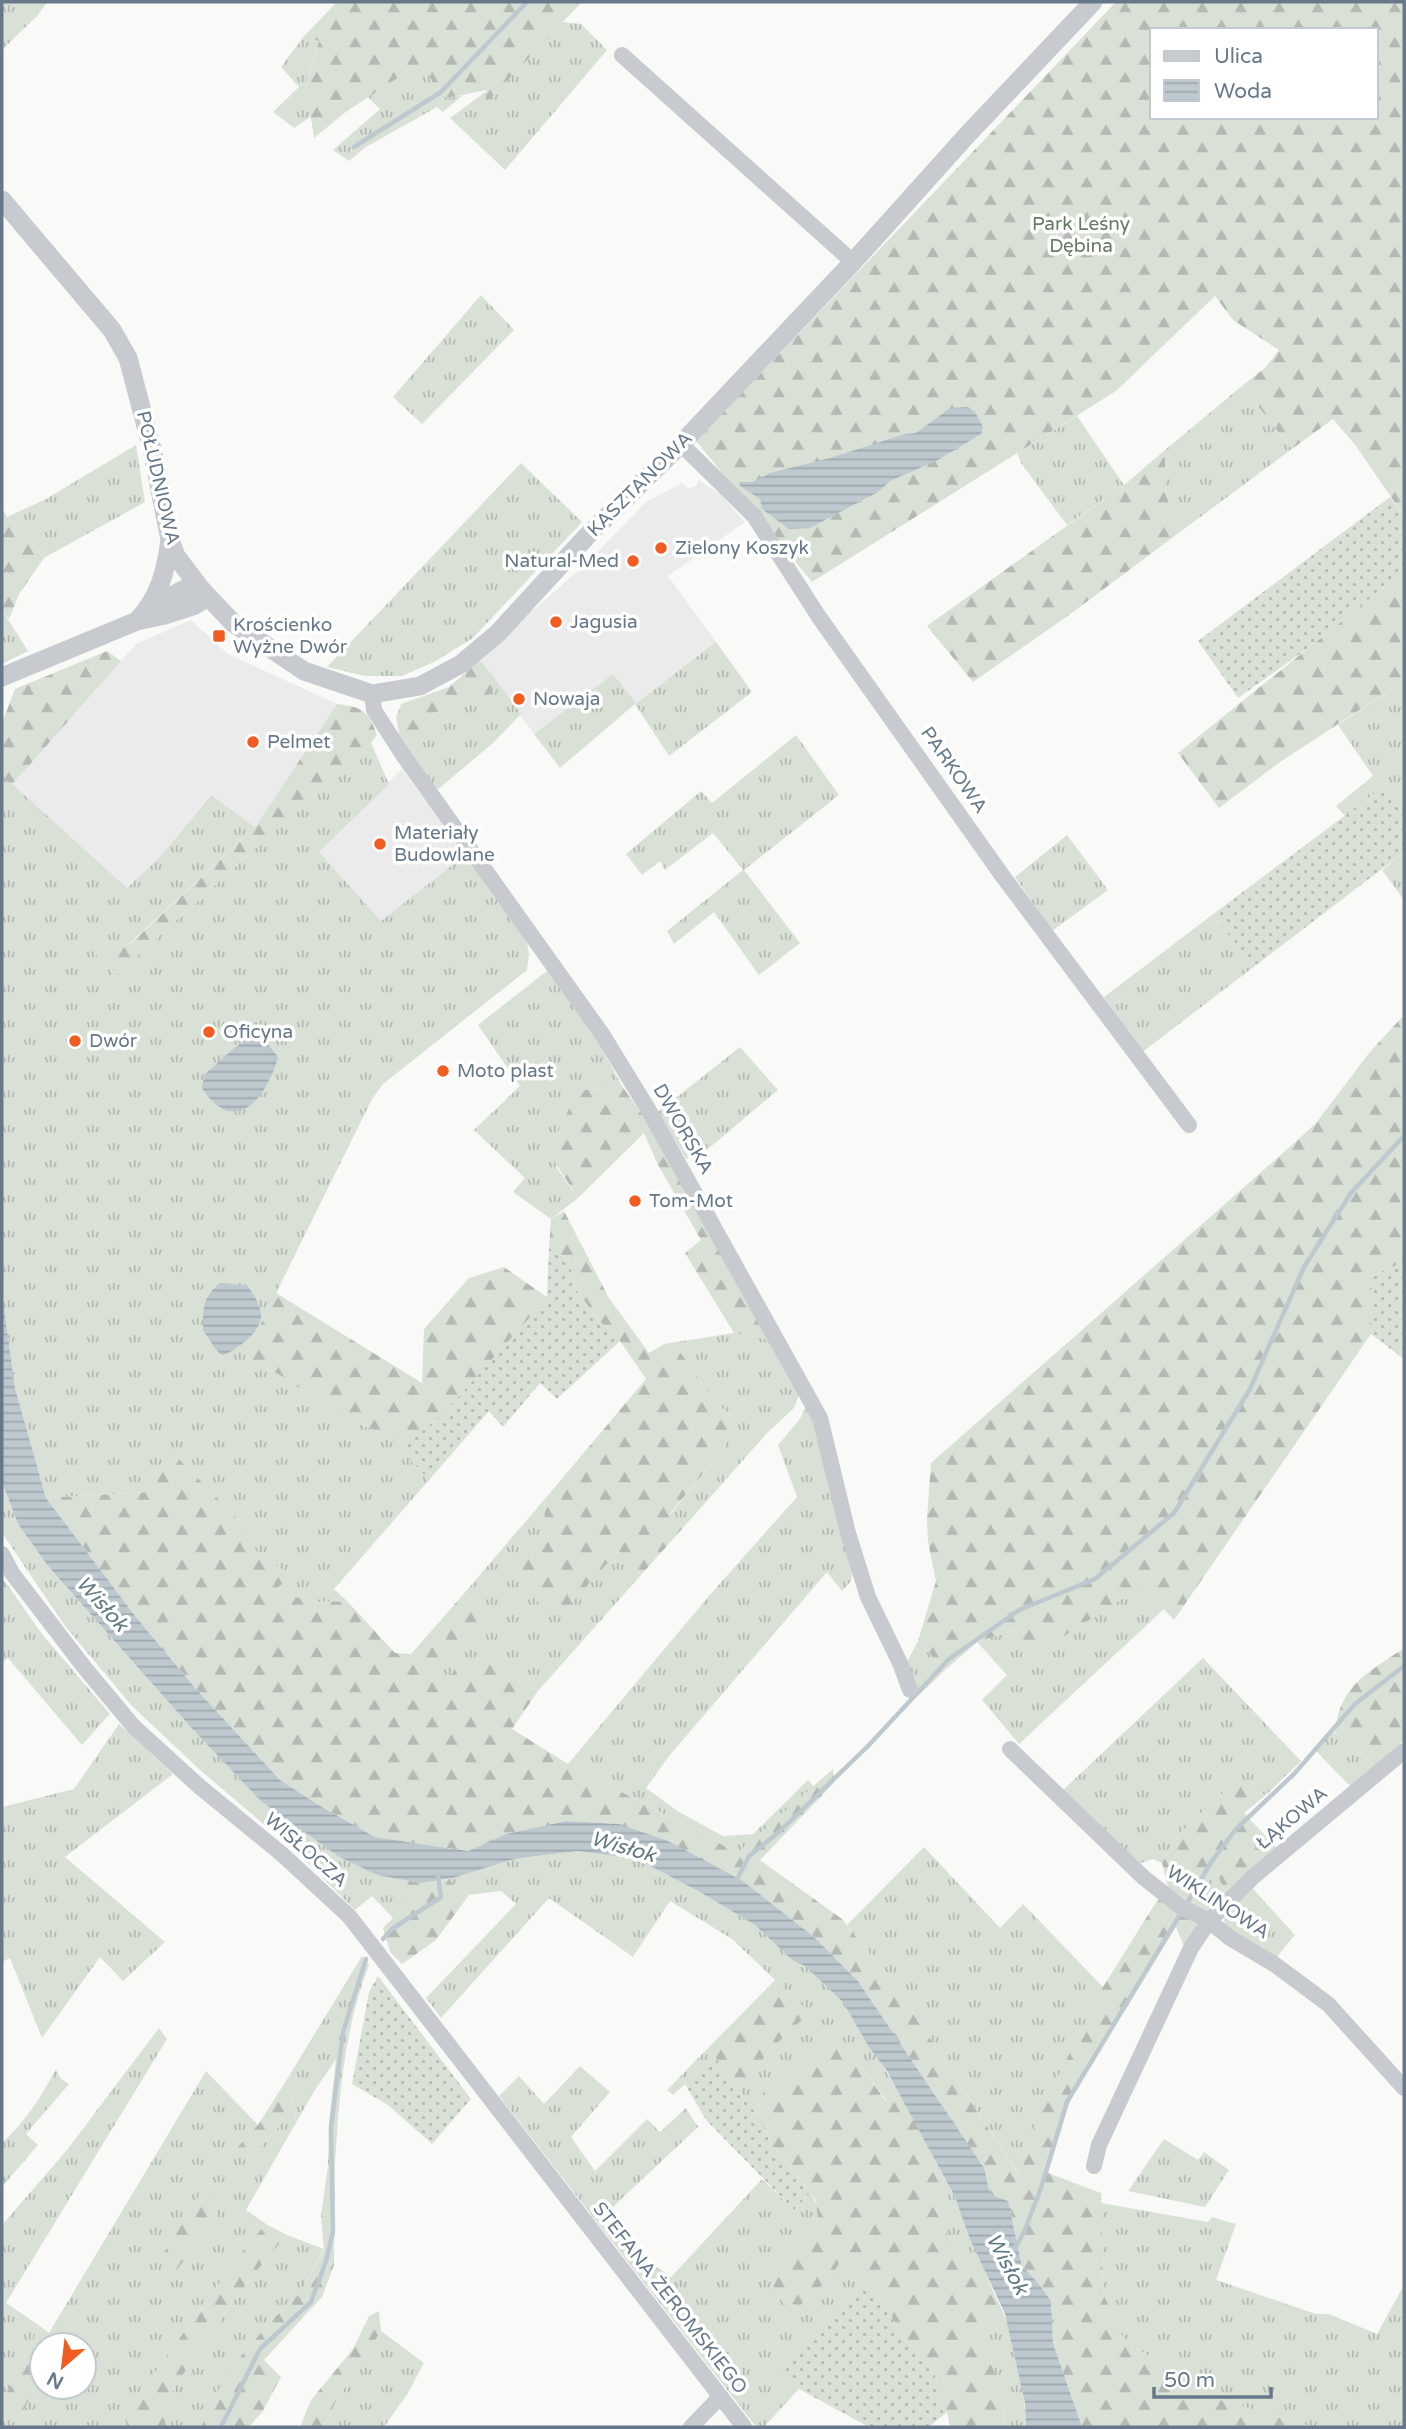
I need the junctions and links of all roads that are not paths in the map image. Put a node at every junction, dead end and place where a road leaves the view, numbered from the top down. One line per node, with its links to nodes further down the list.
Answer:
1 (1093, 2): 4 (street, KASZTANOWA)
2 (622, 55): 4 (street)
3 (2, 200): 6 (street, POŁUDNIOWA)
4 (853, 262): 5 (street, KASZTANOWA)
5 (681, 444): 10 (street, KASZTANOWA); 11 (street, PARKOWA)
6 (170, 540): 7 (street, POŁUDNIOWA); 8 (street)
7 (204, 593): 8 (street); 10 (street, POŁUDNIOWA)
8 (143, 614): 9 (street)
9 (2, 677)
10 (372, 694): 13 (street, DWORSKA)
11 (1189, 1125)
12 (2, 1555): 19 (street, WISŁOCZA)
13 (910, 1690)
14 (1010, 1749): 16 (street, WIKLINOWA)
15 (1404, 1751): 16 (street, ŁĄKOWA)
16 (1209, 1921): 17 (street, WIKLINOWA); 18 (street, ŁĄKOWA)
17 (1404, 2088)
18 (1094, 2166)
19 (563, 2195): 20 (street, STEFANA ŻEROMSKIEGO)
20 (720, 2397): 21 (street); 22 (street, STEFANA ŻEROMSKIEGO)
21 (691, 2427)
22 (744, 2427)

